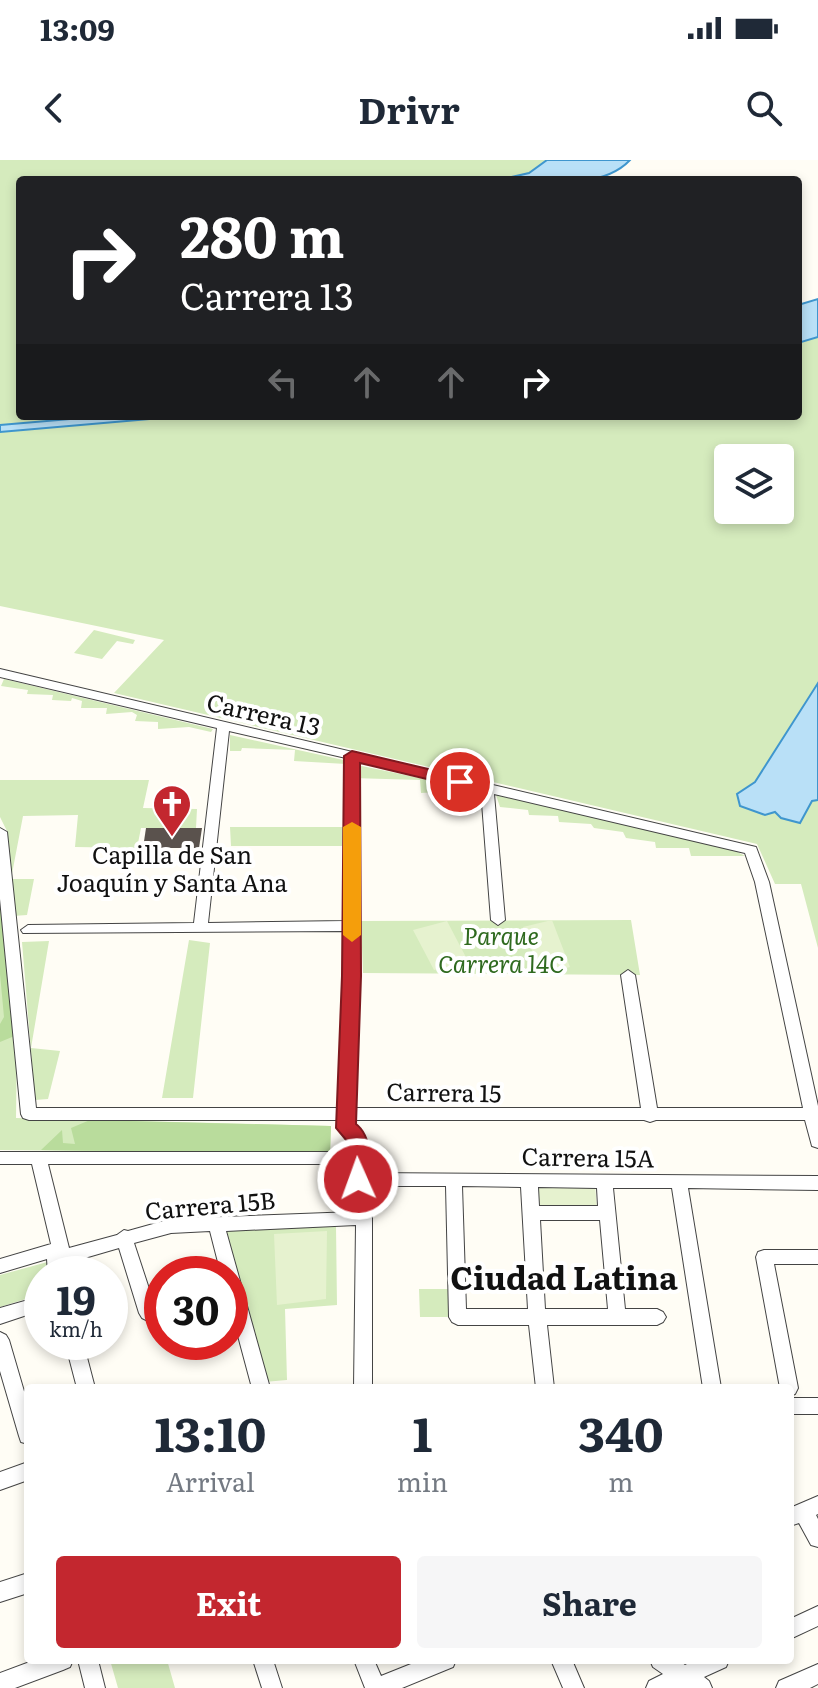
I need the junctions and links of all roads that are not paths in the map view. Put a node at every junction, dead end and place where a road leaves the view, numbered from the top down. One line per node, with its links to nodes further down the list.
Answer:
1 (0, 673): 2 (street, Carrera 13)
2 (223, 725): 3 (street, Carrera 13); 8 (street)
3 (352, 756): 4 (street, Carrera 13); 7 (street)
4 (487, 788): 6 (street); 12 (street, Carrera 13)
5 (0, 832): 11 (street, Carrera 15)
6 (498, 920)
7 (352, 926): 8 (street); 11 (street)
8 (200, 928): 9 (street)
9 (28, 930)
10 (628, 975): 13 (street)
11 (347, 1113): 13 (street, Carrera 15); 16 (street)
12 (811, 1114): 13 (street, Carrera 15); 14 (street)
13 (650, 1116)
14 (818, 1142)
15 (0, 1158): 17 (street)
16 (358, 1158): 17 (street); 18 (street)
17 (39, 1159): 29 (street)
18 (358, 1179): 19 (street, Carrera 15A); 26 (street)
19 (454, 1179): 20 (street, Carrera 15A); 37 (street)
20 (529, 1180): 21 (street, Carrera 15A); 24 (street)
21 (604, 1180): 22 (street, Carrera 15A); 25 (street)
22 (679, 1181): 23 (street, Carrera 15A); 47 (street)
23 (818, 1183)
24 (530, 1213): 25 (street); 37 (street)
25 (607, 1213): 38 (street)
26 (364, 1218): 27 (street, Carrera 15B); 45 (street)
27 (216, 1223): 28 (street, Carrera 15B); 31 (street)
28 (124, 1237): 29 (street, Carrera 15B); 34 (street)
29 (62, 1252): 30 (street); 33 (street, Carrera 15B)
30 (58, 1256)
31 (225, 1256)
32 (818, 1257): 48 (street)
33 (0, 1266)
34 (144, 1300)
35 (24, 1309): 36 (street)
36 (0, 1316)
37 (537, 1316): 38 (street); 46 (street)
38 (617, 1316): 39 (street)
39 (657, 1317)
40 (0, 1340): 51 (street)
41 (248, 1340): 44 (street)
42 (79, 1360): 43 (street)
43 (85, 1384)
44 (260, 1384)
45 (363, 1384)
46 (545, 1384)
47 (711, 1384)
48 (787, 1384)
49 (794, 1399): 50 (street)
50 (818, 1406)
51 (24, 1422)
52 (24, 1472): 53 (street)
53 (0, 1481)
54 (804, 1511): 55 (street)
55 (818, 1538)
56 (24, 1584): 57 (street)
57 (0, 1592)
58 (818, 1616): 59 (street)
59 (794, 1627)
60 (52, 1664): 70 (street)
61 (89, 1664): 71 (street)
62 (264, 1664): 72 (street)
63 (366, 1664): 73 (street)
64 (436, 1664): 73 (street)
65 (563, 1664): 74 (street)
66 (666, 1664): 69 (street)
67 (710, 1664): 69 (street)
68 (818, 1674): 77 (street)
69 (683, 1676): 75 (street); 76 (street)
70 (0, 1683)
71 (95, 1688)
72 (272, 1688)
73 (376, 1688)
74 (574, 1688)
75 (656, 1688)
76 (702, 1688)
77 (786, 1688)

